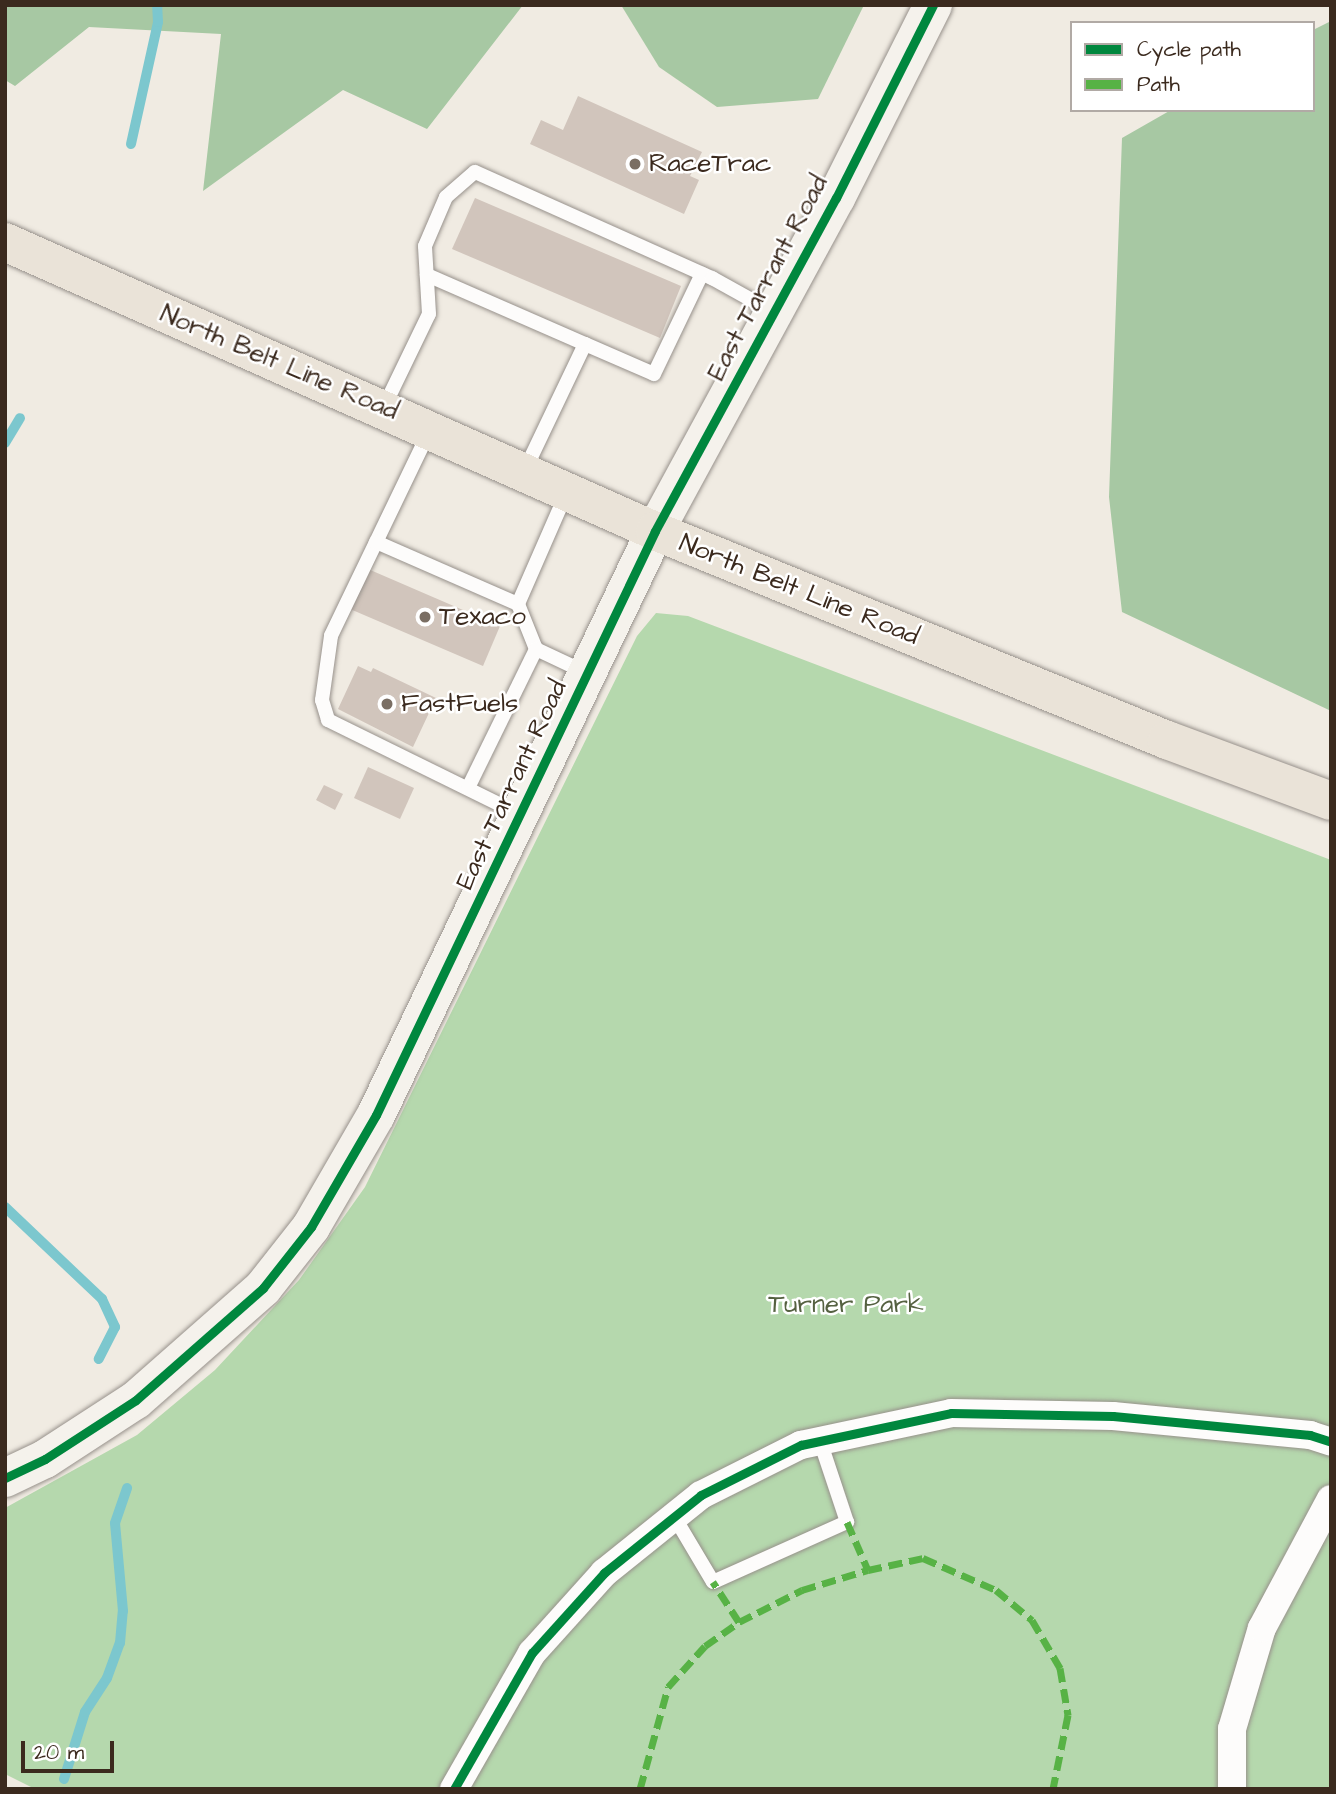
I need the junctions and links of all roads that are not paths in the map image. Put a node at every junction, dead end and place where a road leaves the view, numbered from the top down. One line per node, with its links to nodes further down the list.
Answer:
1 (933, 5): 5 (street, East Tarrant Road)
2 (5, 242): 7 (main road, North Belt Line Road)
3 (702, 274): 4 (lane); 5 (lane); 6 (lane)
4 (427, 275): 6 (lane); 7 (lane)
5 (774, 312): 11 (street, East Tarrant Road)
6 (585, 344): 9 (lane)
7 (383, 408): 8 (main road, North Belt Line Road)
8 (430, 428): 9 (main road, North Belt Line Road); 12 (lane)
9 (525, 470): 10 (main road, North Belt Line Road)
10 (568, 489): 11 (main road, North Belt Line Road); 13 (lane)
11 (655, 531): 15 (street, East Tarrant Road); 17 (main road, North Belt Line Road)
12 (376, 542): 13 (lane); 16 (lane)
13 (518, 604): 14 (lane)
14 (536, 649): 15 (lane); 16 (lane)
15 (588, 674): 18 (street, East Tarrant Road)
16 (468, 788): 18 (lane)
17 (1331, 801)
18 (522, 815): 21 (street, East Tarrant Road)
19 (820, 1441): 20 (street); 23 (street); 23 (lane)
20 (1331, 1442)
21 (5, 1478)
22 (1331, 1500): 25 (street)
23 (675, 1518): 24 (street)
24 (454, 1789)
25 (1232, 1789)

